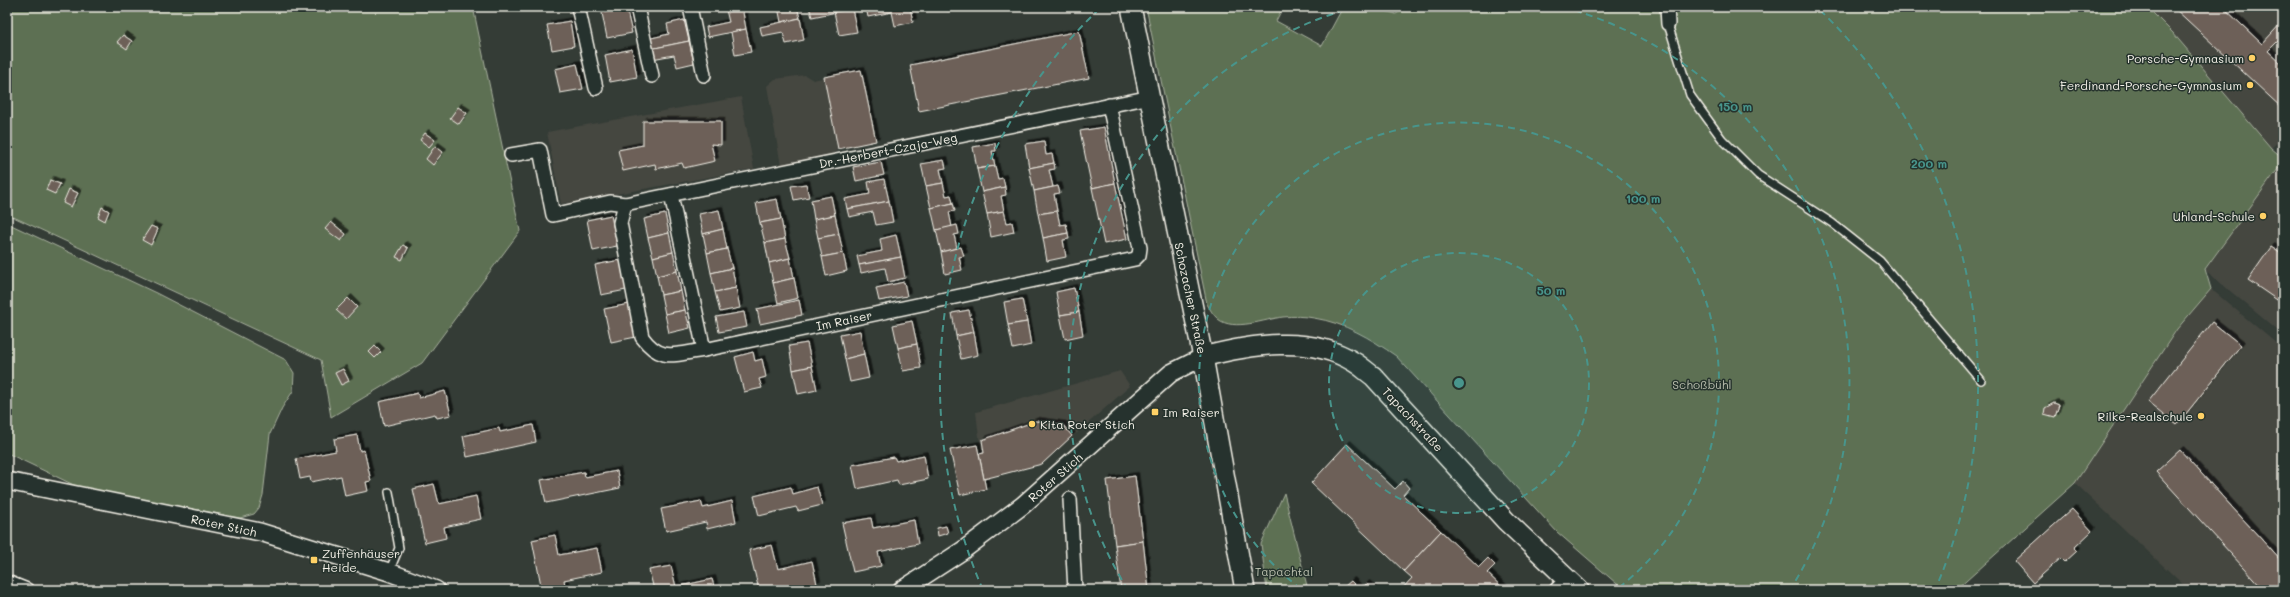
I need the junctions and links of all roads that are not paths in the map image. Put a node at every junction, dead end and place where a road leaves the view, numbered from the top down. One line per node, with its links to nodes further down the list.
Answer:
1 (578, 7): 9 (street)
2 (637, 7): 8 (street)
3 (690, 7): 7 (street)
4 (1131, 7): 10 (main road, Schozacher Straße)
5 (1667, 7): 6 (street)
6 (1668, 24): 17 (lane)
7 (704, 75)
8 (652, 76)
9 (596, 88)
10 (1151, 96): 11 (street, Dr.-Herbert-Czaja-Weg); 16 (main road, Schozacher Straße)
11 (1109, 105): 13 (street, Dr.-Herbert-Czaja-Weg); 15 (street, Im Raiser)
12 (511, 155): 14 (street, Dr.-Herbert-Czaja-Weg)
13 (671, 195): 14 (street, Dr.-Herbert-Czaja-Weg); 15 (street)
14 (625, 204): 15 (street, Im Raiser)
15 (704, 350)
16 (1203, 357): 23 (main road, Tapachstraße); 26 (street, Roter Stich); 28 (main road, Schozacher Straße)
17 (1981, 380)
18 (7, 481): 21 (street, Roter Stich)
19 (389, 492): 21 (lane)
20 (1070, 499): 27 (street)
21 (389, 572): 25 (street, Roter Stich)
22 (7, 582): 24 (street)
23 (1558, 584): 29 (main road, Tapachstraße)
24 (27, 590)
25 (436, 590)
26 (902, 590)
27 (1075, 590)
28 (1245, 590)
29 (1579, 590)

